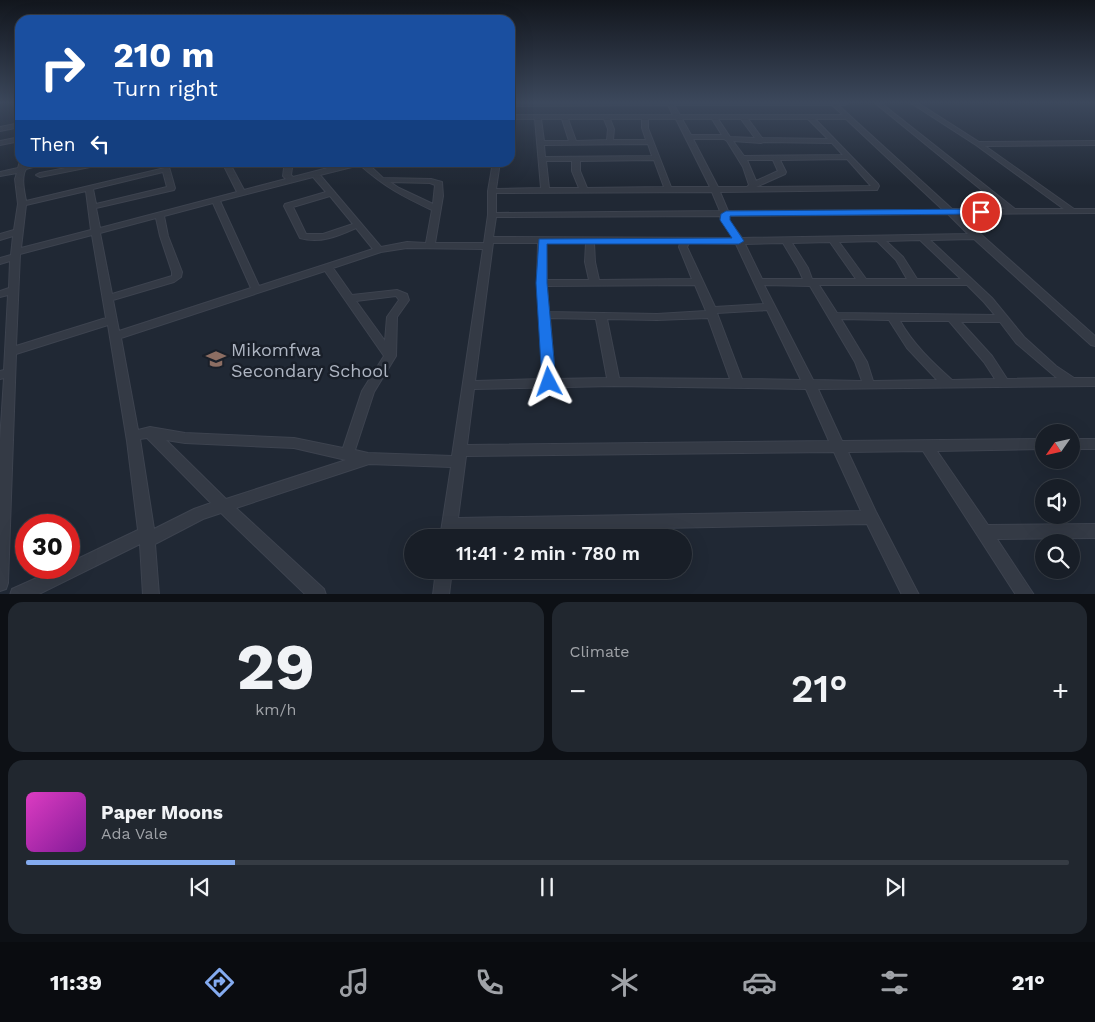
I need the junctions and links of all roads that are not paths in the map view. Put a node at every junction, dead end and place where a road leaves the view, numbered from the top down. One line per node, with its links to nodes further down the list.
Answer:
1 (540, 131): 21 (street)
2 (569, 131): 17 (street)
3 (611, 131): 18 (street)
4 (646, 131): 19 (street)
5 (685, 131): 12 (street)
6 (722, 131): 13 (street)
7 (754, 131): 16 (street)
8 (824, 131): 15 (street)
9 (863, 131): 60 (street)
10 (912, 131): 61 (street)
11 (957, 131): 23 (street)
12 (688, 137): 13 (street); 49 (street)
13 (727, 138): 16 (street); 27 (street)
14 (15, 140): 20 (street)
15 (834, 140): 16 (street); 24 (street)
16 (762, 141)
17 (573, 142): 18 (street); 21 (street)
18 (610, 142): 19 (street)
19 (650, 142): 26 (street)
20 (0, 143)
21 (541, 143): 29 (street)
22 (1095, 143): 23 (street)
23 (978, 144): 59 (street)
24 (850, 157): 28 (street); 46 (street)
25 (576, 158): 26 (street); 29 (street); 51 (street)
26 (656, 158): 48 (street)
27 (742, 158): 28 (street); 46 (street)
28 (776, 158): 46 (street)
29 (542, 159): 50 (street)
30 (38, 167): 41 (street)
31 (52, 167): 41 (street)
32 (73, 167): 41 (street)
33 (162, 167): 47 (street)
34 (166, 167): 57 (street)
35 (228, 167): 53 (street)
36 (288, 167): 44 (street)
37 (316, 167): 42 (street)
38 (341, 167): 42 (street)
39 (367, 167): 45 (street)
40 (496, 167): 52 (street)
41 (27, 173): 43 (street); 56 (street)
42 (318, 173): 44 (street); 54 (street)
43 (0, 174)
44 (292, 180): 53 (street)
45 (381, 180): 58 (street); 58 (street)
46 (751, 187): 49 (street)
47 (89, 188): 56 (street); 57 (street)
48 (668, 189): 49 (street); 51 (street)
49 (714, 189): 64 (street)
50 (545, 190): 51 (street); 52 (street)
51 (584, 190)
52 (492, 191): 65 (street)
53 (242, 193): 55 (street)
54 (332, 193): 66 (street); 66 (street)
55 (216, 200): 63 (street); 94 (street)
56 (22, 204): 68 (street)
57 (92, 207): 67 (street)
58 (436, 208): 80 (street)
59 (1071, 210): 61 (street); 62 (street)
60 (951, 212): 61 (street); 64 (street); 69 (street)
61 (1012, 212)
62 (1095, 212)
63 (159, 214): 67 (street); 96 (street)
64 (726, 214): 65 (street); 77 (street)
65 (492, 215): 79 (street)
66 (358, 225): 81 (street)
67 (96, 230): 82 (street); 96 (street)
68 (18, 232): 70 (street); 82 (street)
69 (976, 236): 71 (street); 108 (street)
70 (0, 237)
71 (922, 237): 73 (street); 89 (street)
72 (833, 238): 73 (street); 75 (street); 87 (street)
73 (879, 238): 88 (street)
74 (684, 240): 76 (street); 77 (street); 85 (street)
75 (786, 240): 77 (street); 92 (street)
76 (590, 241): 78 (street); 91 (street)
77 (739, 241): 86 (street)
78 (542, 242): 79 (street); 90 (street)
79 (488, 243): 80 (street); 118 (street)
80 (430, 245): 81 (street)
81 (379, 250): 84 (street)
82 (16, 255): 83 (street); 93 (street)
83 (0, 261)
84 (327, 266): 94 (street); 97 (street)
85 (699, 282): 91 (street); 99 (street)
86 (759, 282): 92 (street); 98 (street)
87 (863, 282): 88 (street); 92 (street)
88 (914, 282): 89 (street)
89 (967, 282): 105 (street)
90 (542, 283): 91 (street); 100 (street)
91 (595, 283)
92 (811, 283): 101 (street)
93 (14, 290): 95 (street); 109 (street)
94 (256, 290): 107 (street)
95 (0, 294)
96 (108, 298): 106 (street)
97 (351, 298): 110 (street); 110 (street)
98 (770, 307): 99 (street); 119 (street)
99 (712, 312): 102 (street); 116 (street)
100 (544, 315): 102 (street); 112 (street)
101 (834, 316): 103 (street); 121 (street)
102 (601, 317): 113 (street)
103 (894, 317): 104 (street); 120 (street)
104 (952, 318): 105 (street); 117 (street)
105 (1003, 319): 114 (street)
106 (111, 320): 107 (street); 109 (street)
107 (115, 336): 123 (street)
108 (1095, 342)
109 (12, 351): 111 (street)
110 (390, 356): 129 (street)
111 (5, 374): 140 (street)
112 (549, 382): 113 (street); 118 (street)
113 (614, 382): 116 (street)
114 (1071, 382): 115 (street); 117 (street)
115 (1095, 382)
116 (737, 383): 119 (street)
117 (1004, 383): 120 (street)
118 (470, 384): 130 (street)
119 (810, 384): 121 (street); 127 (street)
120 (949, 384): 121 (street)
121 (869, 385)
122 (150, 432): 123 (street); 129 (street); 132 (street)
123 (133, 436): 138 (street)
124 (1035, 444): 128 (street)
125 (1080, 444): 126 (street)
126 (1095, 444)
127 (838, 446): 128 (street); 130 (street); 133 (street)
128 (927, 446): 137 (street)
129 (347, 455): 131 (street)
130 (460, 456): 131 (street); 134 (street)
131 (369, 458): 132 (street)
132 (224, 507): 138 (street); 143 (street)
133 (871, 517): 135 (street); 145 (street)
134 (449, 529)
135 (509, 529)
136 (1095, 530): 137 (street)
137 (985, 532): 146 (street)
138 (148, 536): 141 (street); 142 (street)
139 (443, 579): 144 (street)
140 (0, 583)
141 (18, 594)
142 (151, 594)
143 (318, 594)
144 (442, 594)
145 (911, 594)
146 (1026, 594)

